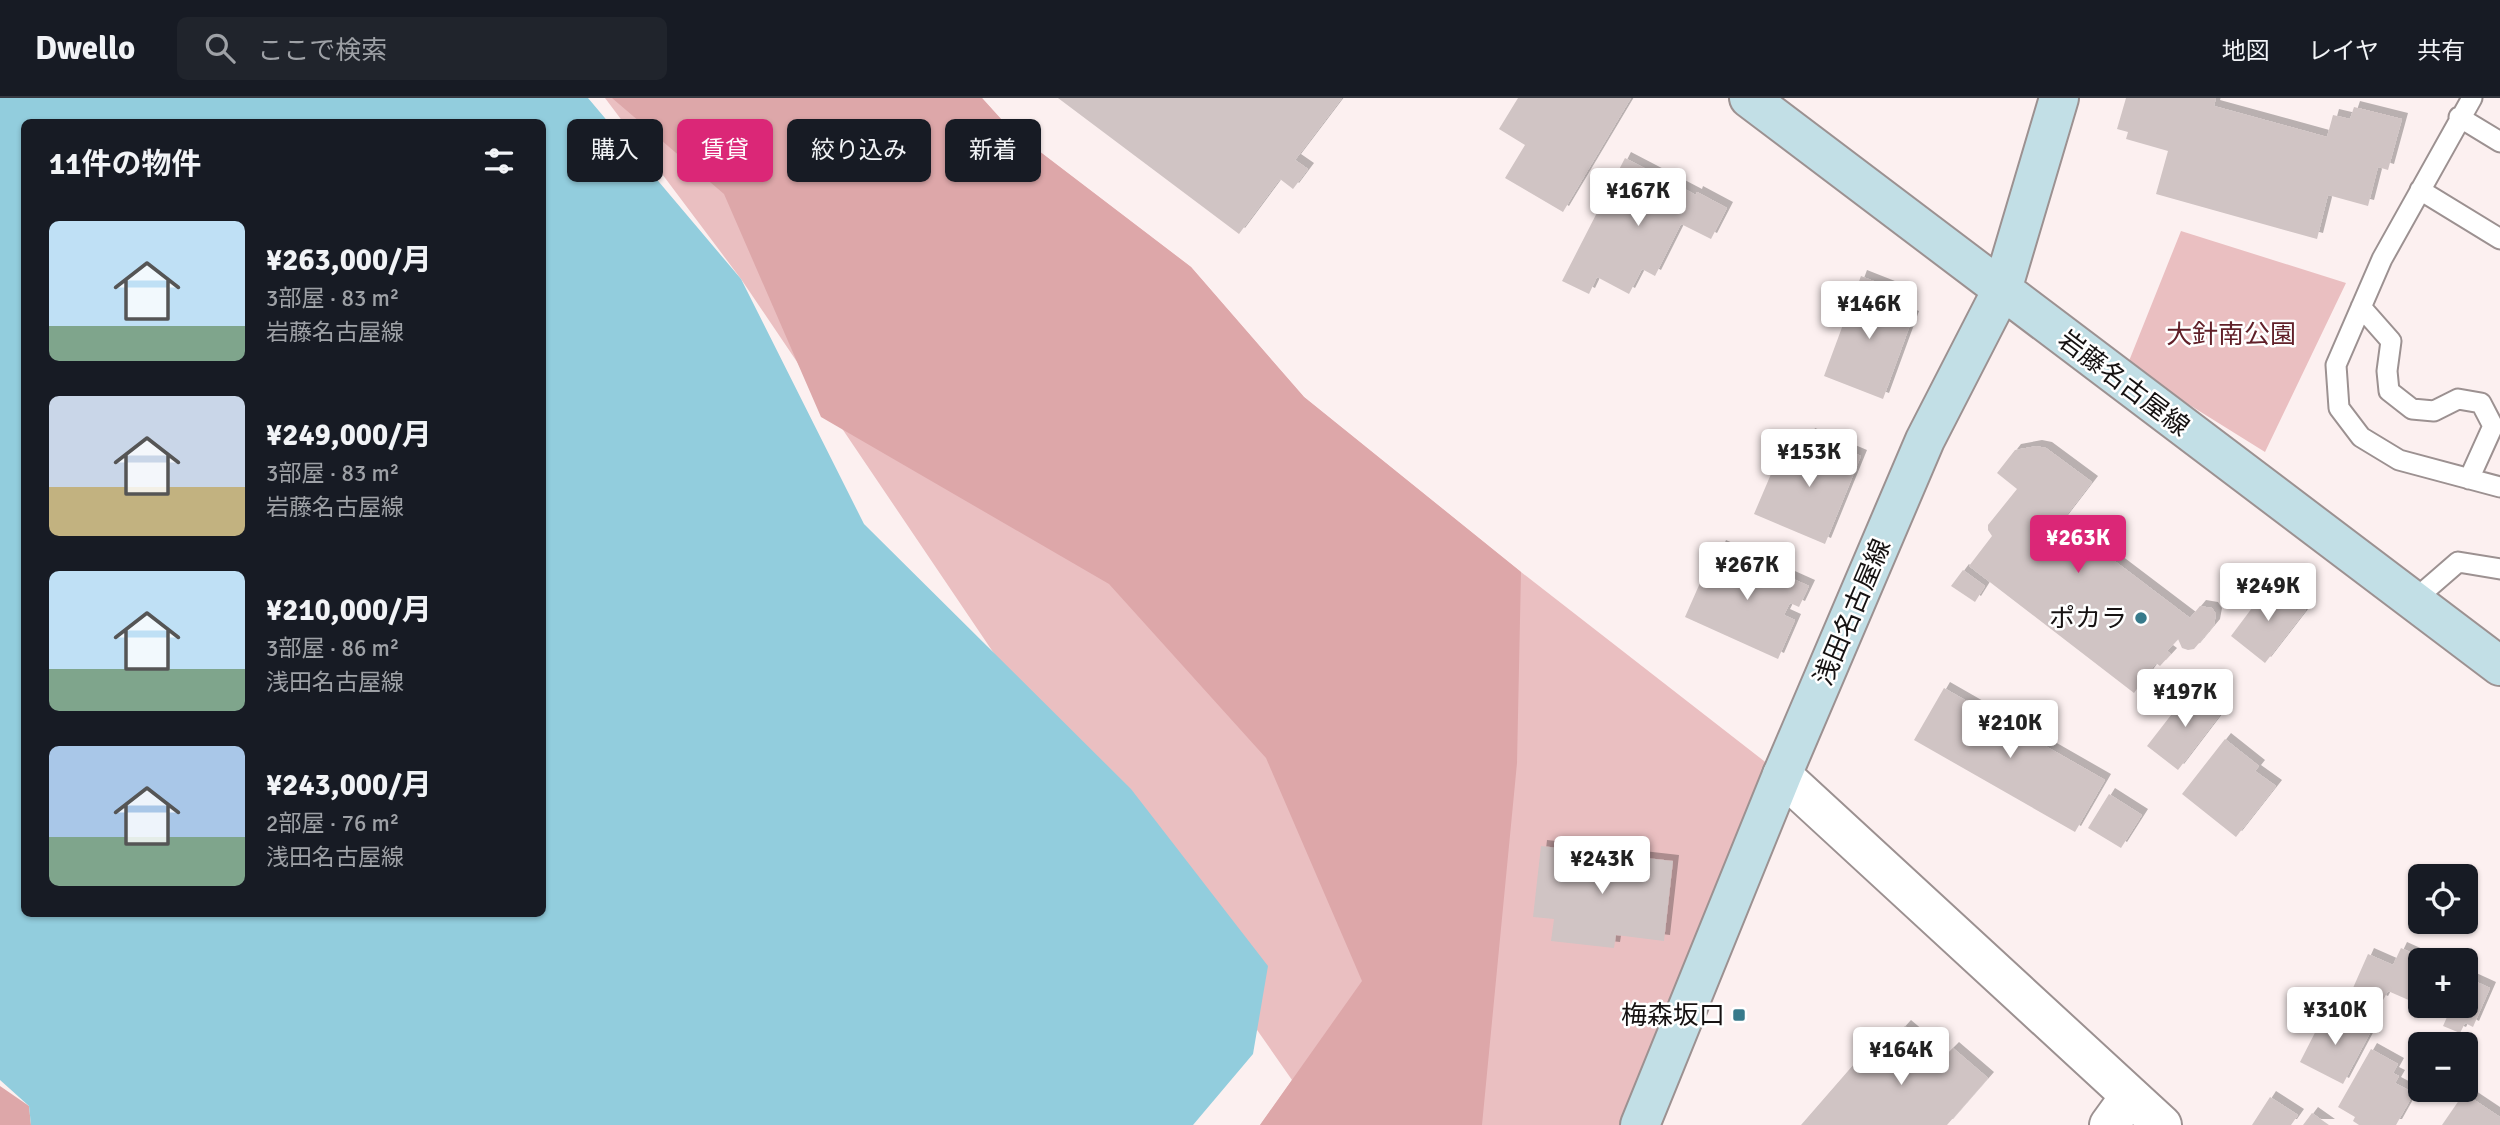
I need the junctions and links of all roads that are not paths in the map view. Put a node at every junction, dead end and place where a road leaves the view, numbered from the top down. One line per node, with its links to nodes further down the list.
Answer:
1 (1749, 98): 8 (main road, 岩藤名古屋線)
2 (2059, 98): 8 (main road, 浅田名古屋線)
3 (2472, 98): 4 (lane)
4 (2459, 117): 5 (lane); 6 (lane)
5 (2500, 142)
6 (2420, 190): 7 (lane); 9 (lane)
7 (2500, 239)
8 (2002, 290): 13 (main road, 岩藤名古屋線); 15 (main road, 浅田名古屋線)
9 (2361, 307): 10 (lane); 10 (lane)
10 (2469, 479): 11 (lane)
11 (2500, 487)
12 (2500, 569): 13 (lane)
13 (2413, 601): 14 (main road, 岩藤名古屋線)
14 (2500, 666)
15 (1783, 775): 16 (street); 17 (main road, 浅田名古屋線)
16 (2120, 1111): 18 (street)
17 (1640, 1125)
18 (2162, 1125)

